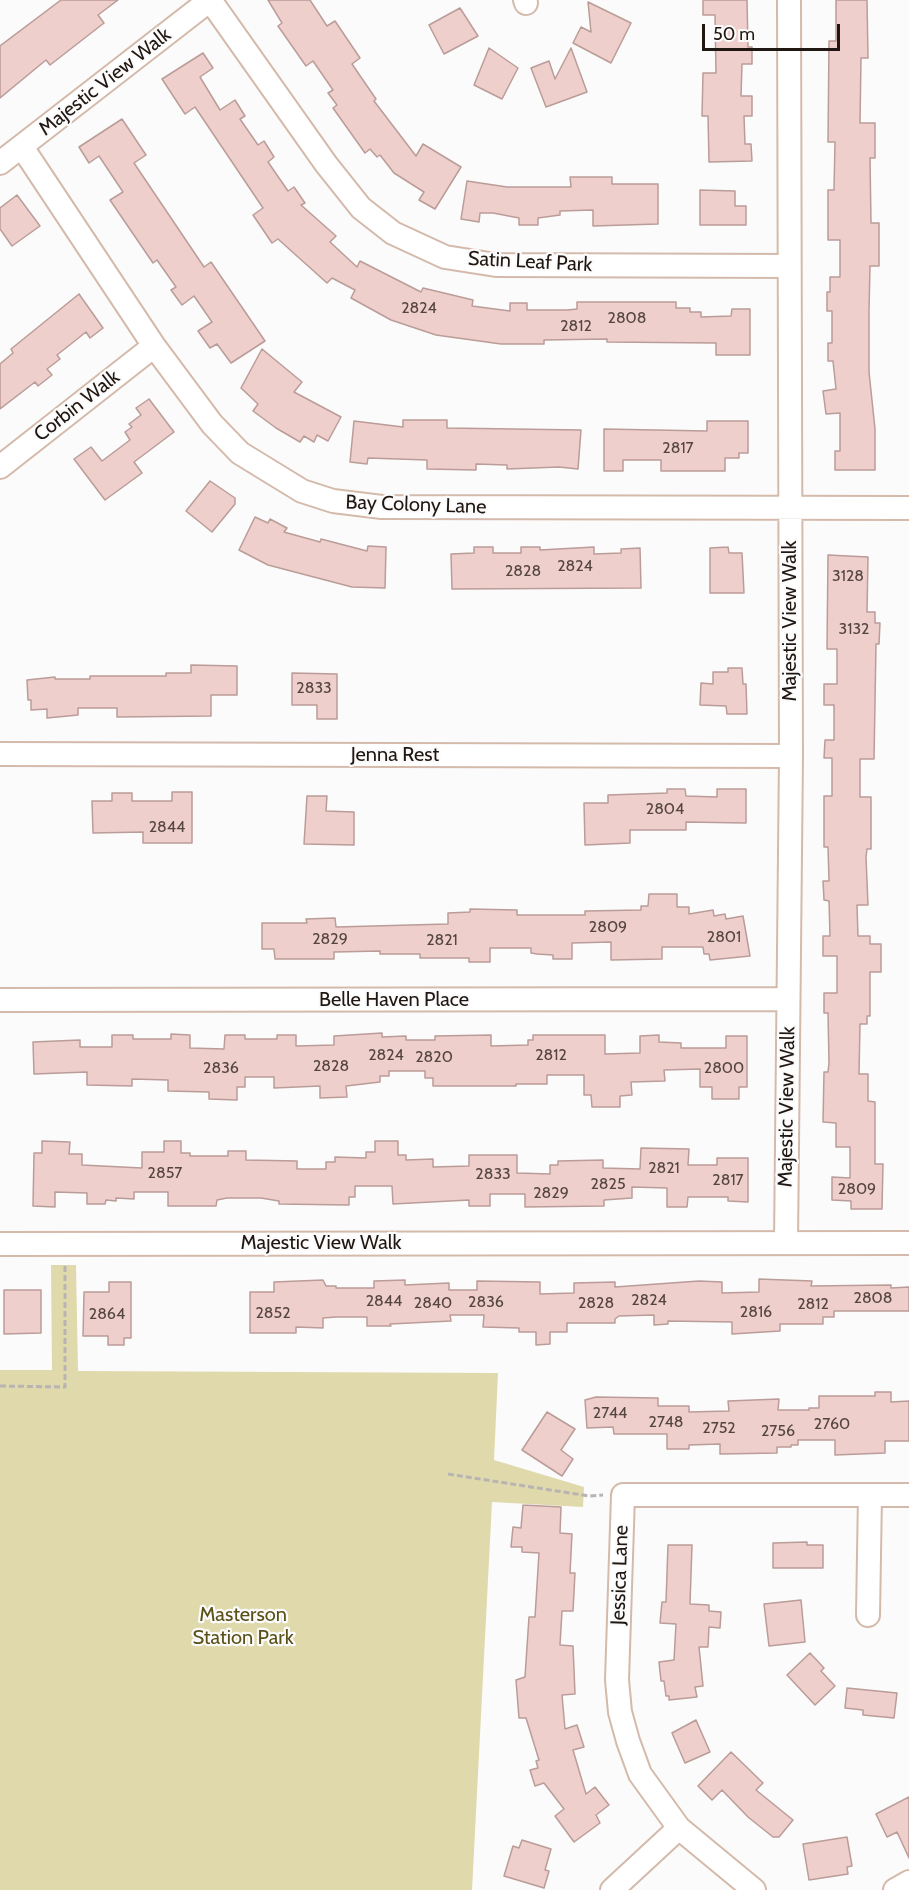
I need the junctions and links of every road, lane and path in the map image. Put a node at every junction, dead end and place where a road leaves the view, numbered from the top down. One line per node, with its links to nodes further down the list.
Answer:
1 (210, 0): 3 (street, Majestic View Walk); 5 (street, Satin Leaf Park)
2 (789, 0): 5 (street, Majestic View Walk)
3 (22, 147): 4 (street, Majestic View Walk); 6 (street, Bay Colony Lane)
4 (0, 163)
5 (789, 266): 9 (street, Majestic View Walk)
6 (154, 346): 7 (street, Corbin Walk); 9 (street, Bay Colony Lane)
7 (0, 467)
8 (909, 508): 9 (street, Bay Colony Lane)
9 (790, 510): 11 (street, Majestic View Walk)
10 (0, 754): 11 (street, Jenna Rest)
11 (790, 756): 12 (street, Majestic View Walk)
12 (788, 999): 13 (street, Belle Haven Place); 14 (street, Majestic View Walk)
13 (0, 1000)
14 (786, 1242): 15 (street, Majestic View Walk); 17 (street, Majestic View Walk)
15 (909, 1243)
16 (0, 1244): 17 (street, Majestic View Walk)
17 (65, 1244): 18 (path)
18 (0, 1386)
19 (448, 1474): 20 (path)
20 (623, 1495): 21 (street); 24 (street, Jessica Lane)
21 (870, 1495): 22 (street); 23 (street)
22 (909, 1495)
23 (868, 1615)
24 (679, 1828): 26 (street); 27 (street, Jessica Lane)
25 (909, 1882): 28 (street)
26 (612, 1890)
27 (754, 1890)
28 (895, 1890)

